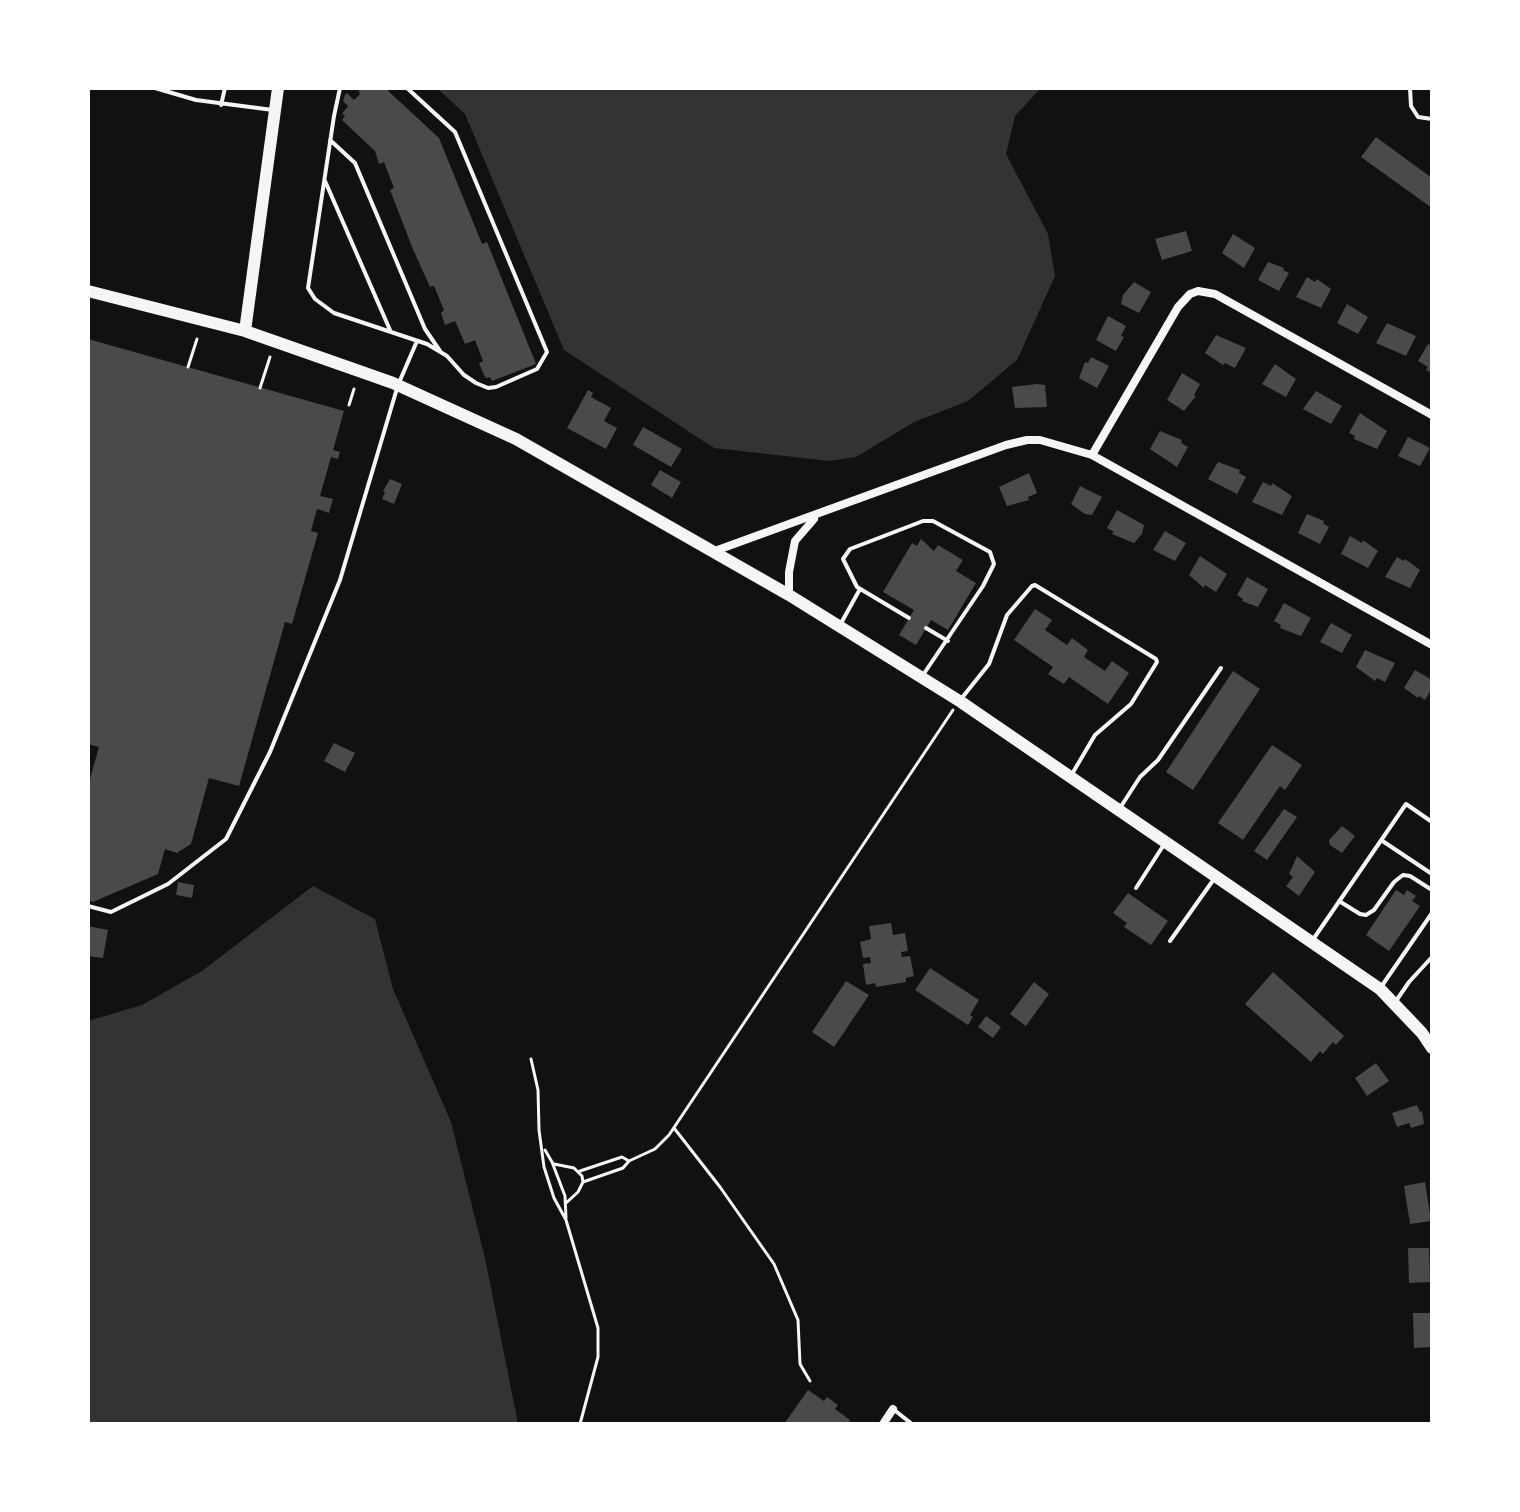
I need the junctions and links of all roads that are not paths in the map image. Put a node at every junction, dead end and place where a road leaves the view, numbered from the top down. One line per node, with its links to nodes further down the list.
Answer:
1 (155, 88): 7 (lane)
2 (225, 88): 7 (lane)
3 (278, 88): 8 (main road)
4 (340, 88): 10 (lane)
5 (407, 88): 16 (lane)
6 (1410, 88): 9 (lane)
7 (221, 105): 8 (lane)
8 (275, 111): 13 (main road)
9 (1432, 119)
10 (330, 140): 11 (lane); 16 (lane)
11 (324, 178): 14 (lane); 14 (lane)
12 (88, 291): 13 (main road)
13 (245, 331): 17 (main road)
14 (390, 332): 15 (lane)
15 (417, 341): 16 (lane); 17 (lane)
16 (441, 353)
17 (398, 385): 21 (main road); 42 (lane)
18 (1432, 415): 19 (street)
19 (1092, 455): 20 (street); 28 (street)
20 (818, 515): 21 (street); 23 (street)
21 (711, 553): 23 (main road)
22 (860, 589): 24 (lane); 25 (lane); 27 (lane)
23 (789, 595): 25 (main road)
24 (909, 618)
25 (839, 626): 30 (main road)
26 (926, 628): 27 (lane)
27 (948, 641): 30 (lane)
28 (1432, 645)
29 (1221, 668): 33 (lane)
30 (922, 677): 31 (main road)
31 (959, 700): 32 (main road); 32 (lane)
32 (1070, 776): 33 (main road)
33 (1119, 810): 36 (main road)
34 (1432, 822): 35 (lane)
35 (1381, 840): 37 (lane); 41 (lane)
36 (1166, 841): 38 (main road); 39 (lane)
37 (1432, 874)
38 (1215, 877): 44 (lane); 45 (main road)
39 (1136, 888)
40 (1432, 890): 41 (lane)
41 (1339, 901): 45 (lane)
42 (88, 906)
43 (1432, 913): 47 (lane)
44 (1170, 941)
45 (1311, 942): 47 (main road)
46 (1432, 957): 48 (lane)
47 (1380, 989): 48 (main road)
48 (1395, 1003): 49 (main road)
49 (1432, 1048)
50 (893, 1409): 51 (street); 52 (lane)
51 (883, 1424)
52 (912, 1424)

